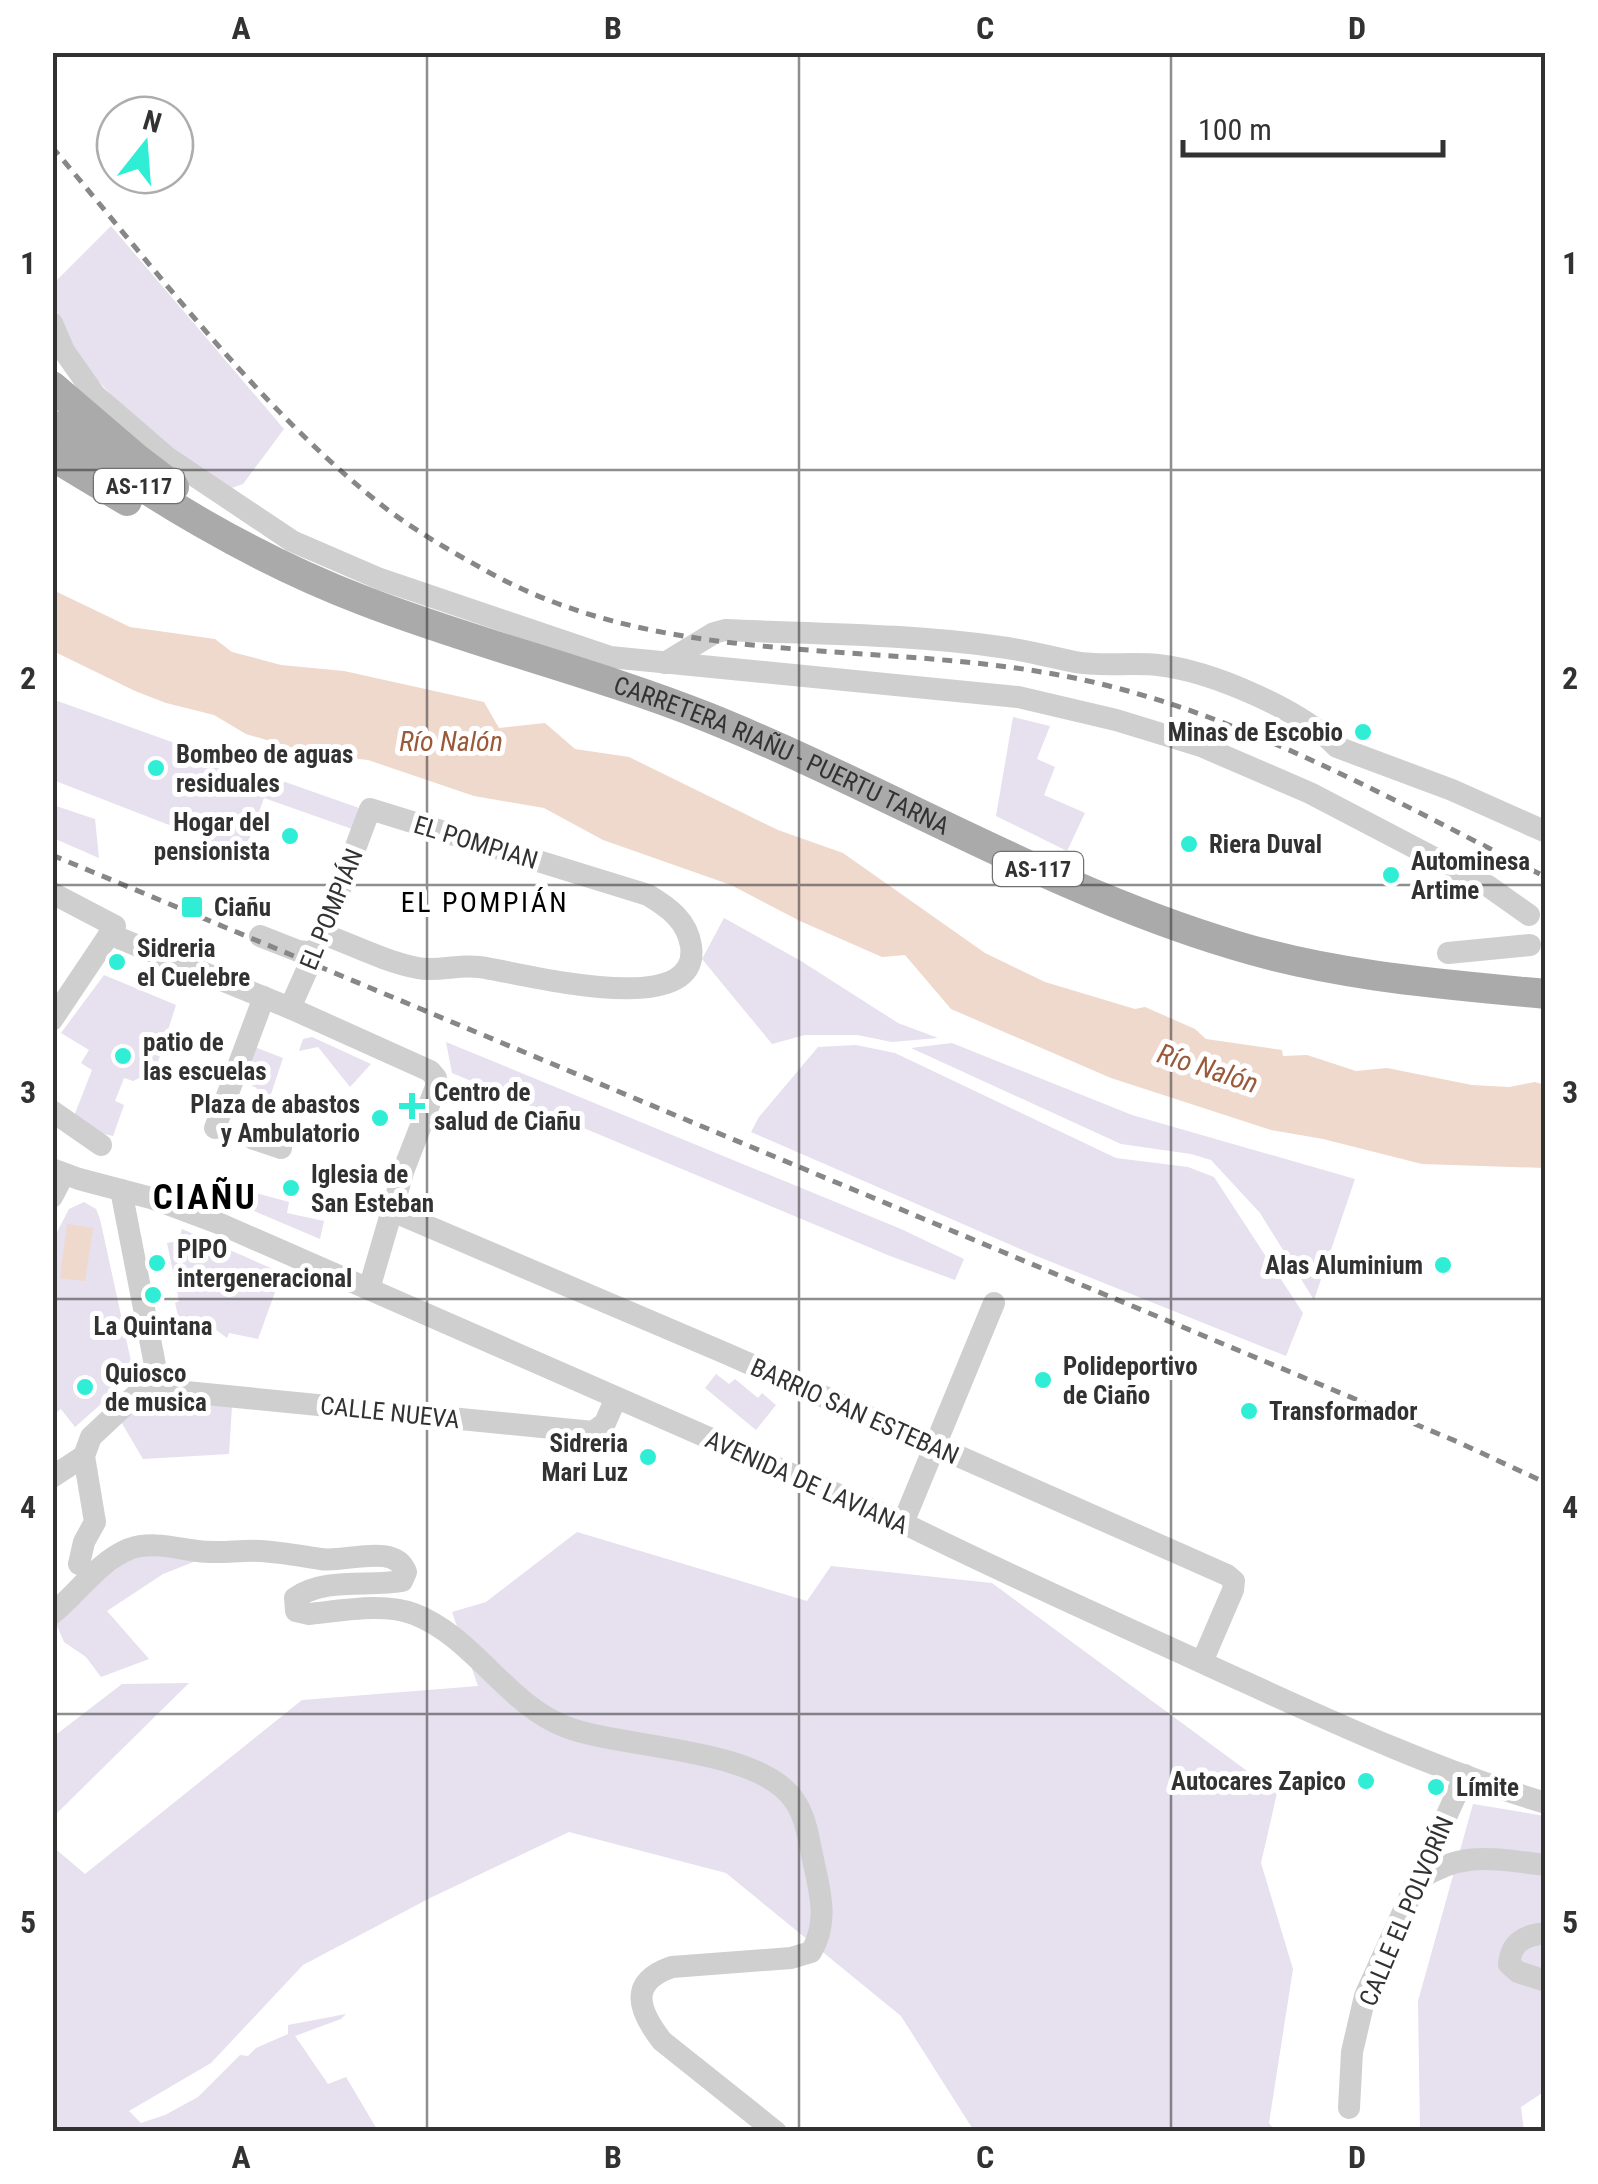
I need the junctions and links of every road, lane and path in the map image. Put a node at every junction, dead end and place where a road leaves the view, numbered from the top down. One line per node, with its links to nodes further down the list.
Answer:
1 (52, 324): 7 (street)
2 (52, 386): 5 (main road)
3 (52, 425): 5 (main road, CARRETERA RIAÑU - PUERTU TARNA / AS-117)
4 (52, 456): 6 (main road)
5 (232, 539): 6 (main road, CARRETERA RIAÑU - PUERTU TARNA / AS-117)
6 (286, 567): 16 (main road, CARRETERA RIAÑU - PUERTU TARNA / AS-117)
7 (665, 663): 9 (street); 12 (street)
8 (370, 809): 14 (street, EL POMPIÁN); 14 (street, EL POMPIAN)
9 (1544, 832)
10 (52, 893): 11 (street)
11 (112, 930): 17 (street); 19 (street)
12 (1534, 930): 15 (street)
13 (260, 936): 14 (street, EL POMPIAN)
14 (319, 944): 18 (street, EL POMPIÁN)
15 (1448, 953)
16 (1546, 994)
17 (264, 997): 18 (street); 21 (street)
18 (290, 1008): 28 (street)
19 (54, 1015)
20 (52, 1111): 23 (street)
21 (214, 1128)
22 (254, 1140): 24 (street)
23 (100, 1145)
24 (281, 1148)
25 (58, 1171): 26 (street, AVENIDA DE LAVIANA); 27 (street)
26 (122, 1190): 29 (street, AVENIDA DE LAVIANA); 31 (street)
27 (52, 1196)
28 (392, 1211): 29 (street); 33 (street, BARRIO SAN ESTEBAN)
29 (369, 1289): 32 (street, AVENIDA DE LAVIANA)
30 (994, 1303): 33 (street)
31 (145, 1388): 32 (street, CALLE NUEVA); 34 (street)
32 (616, 1398): 36 (street, AVENIDA DE LAVIANA)
33 (934, 1447): 36 (street); 39 (street, BARRIO SAN ESTEBAN)
34 (84, 1456): 35 (street); 37 (street)
35 (52, 1476)
36 (903, 1523): 39 (street, AVENIDA DE LAVIANA)
37 (79, 1564)
38 (52, 1614): 47 (street)
39 (1202, 1662): 40 (street, AVENIDA DE LAVIANA)
40 (1465, 1775): 41 (street, AVENIDA DE LAVIANA); 43 (street, CALLE EL POLVORÍN)
41 (1546, 1803)
42 (1546, 1865): 43 (street)
43 (1415, 1882): 46 (street, CALLE EL POLVORÍN)
44 (1546, 1933): 45 (street)
45 (1546, 1981)
46 (1348, 2108)
47 (776, 2132)

